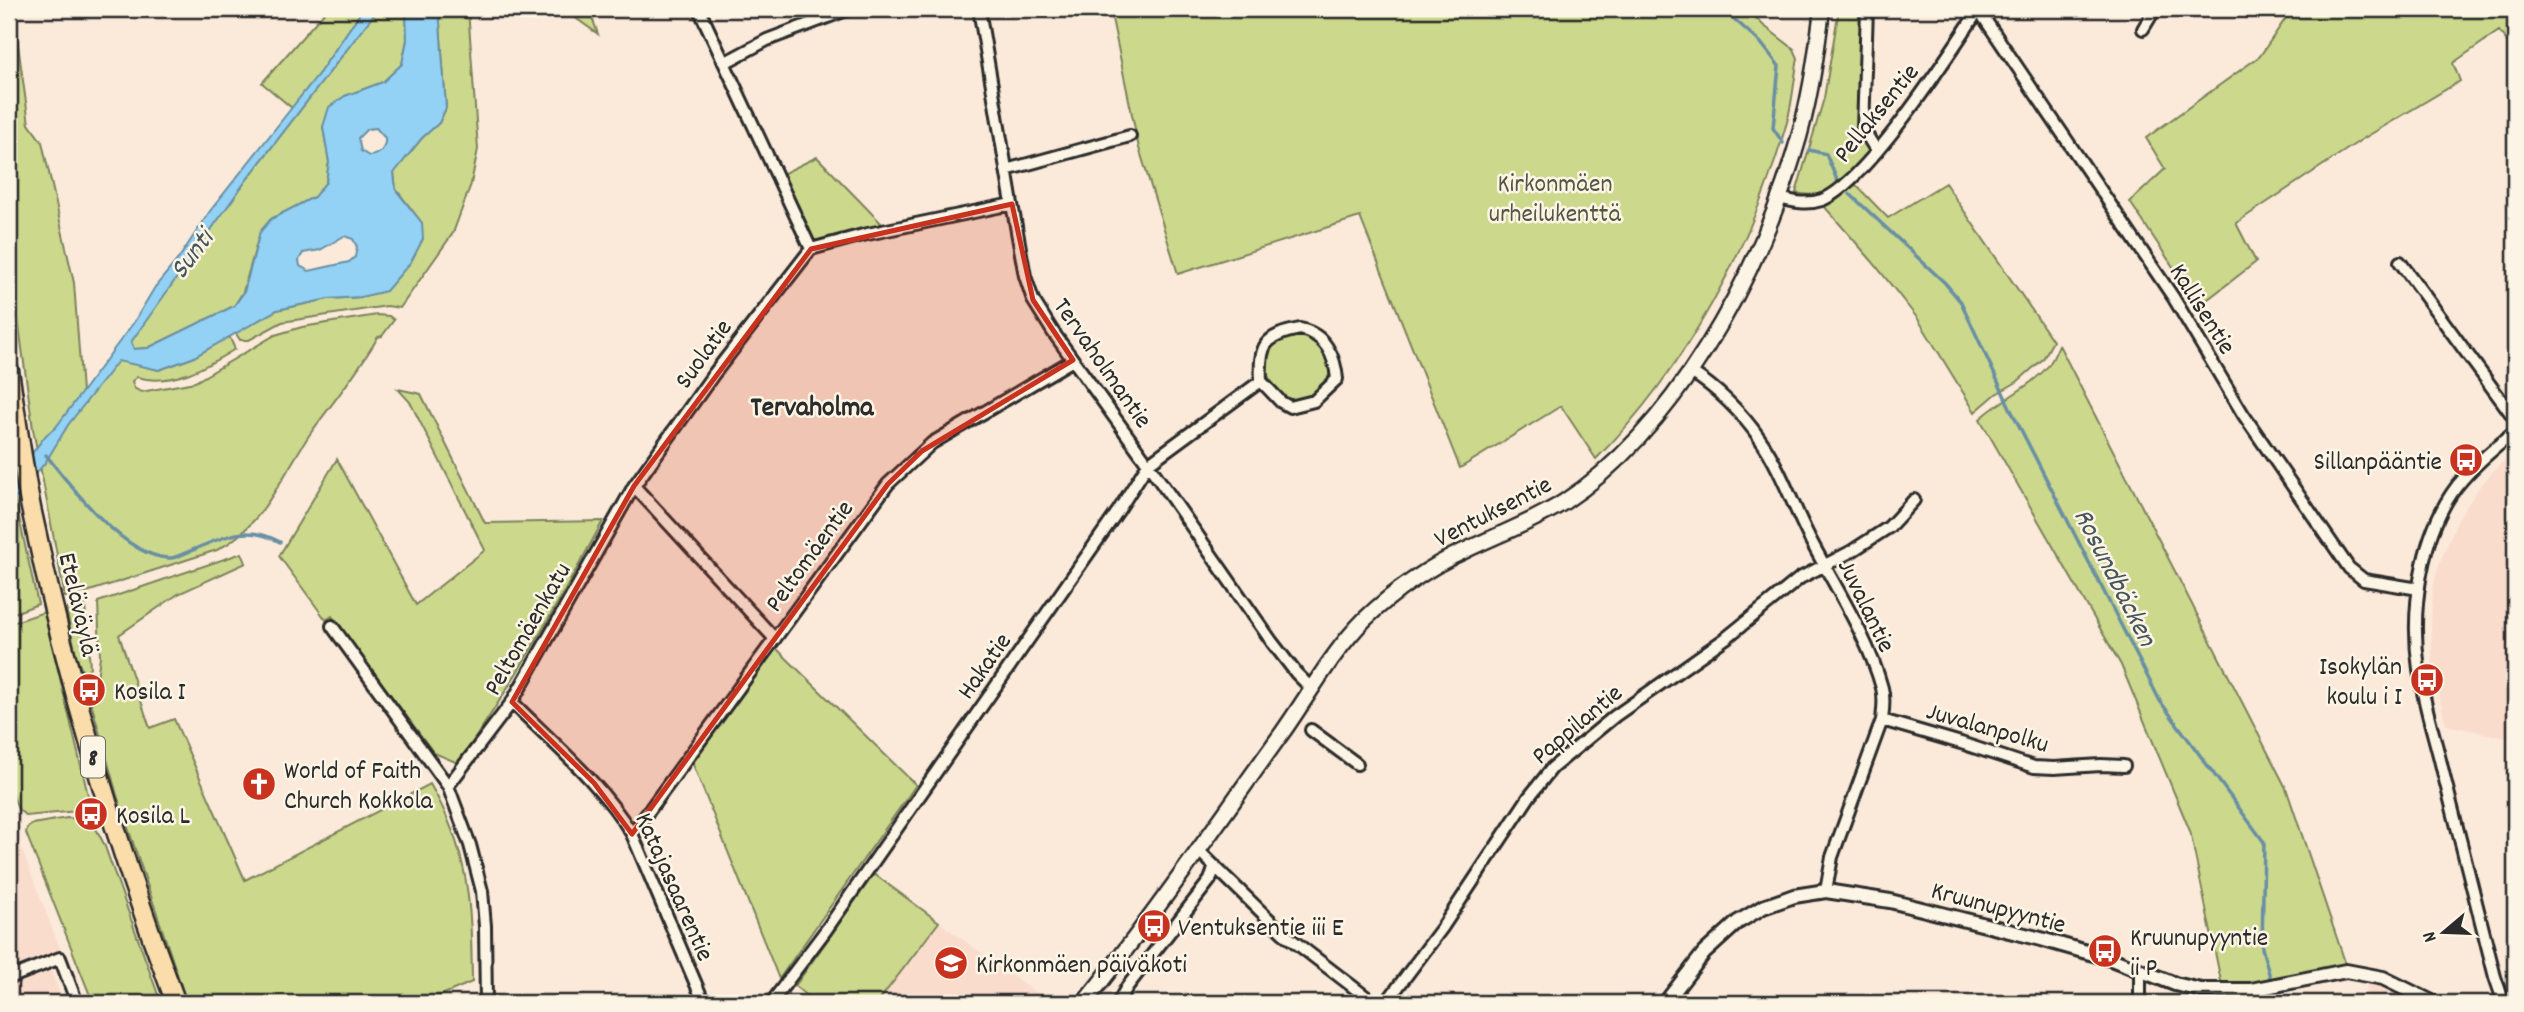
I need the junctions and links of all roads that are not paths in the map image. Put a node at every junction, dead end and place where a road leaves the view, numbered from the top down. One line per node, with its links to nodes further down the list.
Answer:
1 (699, 9): 9 (street)
2 (849, 9): 9 (street)
3 (979, 9): 12 (street, Tervaholmantie)
4 (1822, 9): 13 (main road, Ventuksentie)
5 (1867, 9): 11 (street)
6 (1978, 9): 11 (street, Pellaksentie); 27 (street, Kallisentie)
7 (2155, 9): 8 (street)
8 (2143, 29)
9 (724, 63): 15 (street)
10 (1130, 136): 12 (street)
11 (1876, 150): 13 (street, Pellaksentie)
12 (1006, 170): 14 (street, Tervaholmantie)
13 (1779, 198): 19 (main road, Ventuksentie)
14 (1012, 204): 15 (street); 17 (street, Tervaholmantie)
15 (811, 249): 24 (street, Suolatie)
16 (2400, 262): 21 (street)
17 (1073, 360): 23 (street, Tervaholmantie); 29 (street, Peltomäentie)
18 (9, 371): 44 (highway, Eteläväylä / 8)
19 (1691, 372): 26 (street, Juvalantie); 30 (main road, Ventuksentie)
20 (1261, 381): 20 (street); 23 (street, Hakatie)
21 (2515, 419)
22 (2515, 432): 27 (street)
23 (1148, 464): 30 (street, Tervaholmantie); 47 (street, Hakatie)
24 (634, 486): 29 (street); 31 (street, Peltomäenkatu)
25 (1914, 500): 26 (street, Pappilantie)
26 (1824, 565): 32 (street, Juvalantie); 51 (street, Pappilantie)
27 (2419, 589): 55 (street)
28 (332, 626): 36 (street)
29 (775, 639): 37 (street, Peltomäentie)
30 (1312, 689): 38 (main road, Ventuksentie)
31 (512, 702): 36 (street, Peltomäenkatu); 37 (street, Katajasaarentie)
32 (1882, 720): 35 (street, Juvalanpolku); 40 (street, Juvalantie)
33 (1311, 730): 34 (street)
34 (1357, 764)
35 (2124, 766)
36 (448, 786): 45 (street)
37 (632, 834): 46 (street, Katajasaarentie)
38 (1198, 850): 39 (street); 48 (main road, Ventuksentie)
39 (1214, 866): 49 (street); 50 (street)
40 (1826, 891): 41 (street, Kruunupyyntie); 52 (street, Kruunupyyntie)
41 (2140, 972): 53 (street); 54 (street, Kruunupyyntie)
42 (9, 978): 43 (street)
43 (77, 1003)
44 (176, 1003)
45 (486, 1003)
46 (704, 1003)
47 (771, 1003)
48 (1084, 1003)
49 (1118, 1003)
50 (1374, 1003)
51 (1386, 1003)
52 (1665, 1003)
53 (2140, 1003)
54 (2434, 1003)
55 (2504, 1003)

